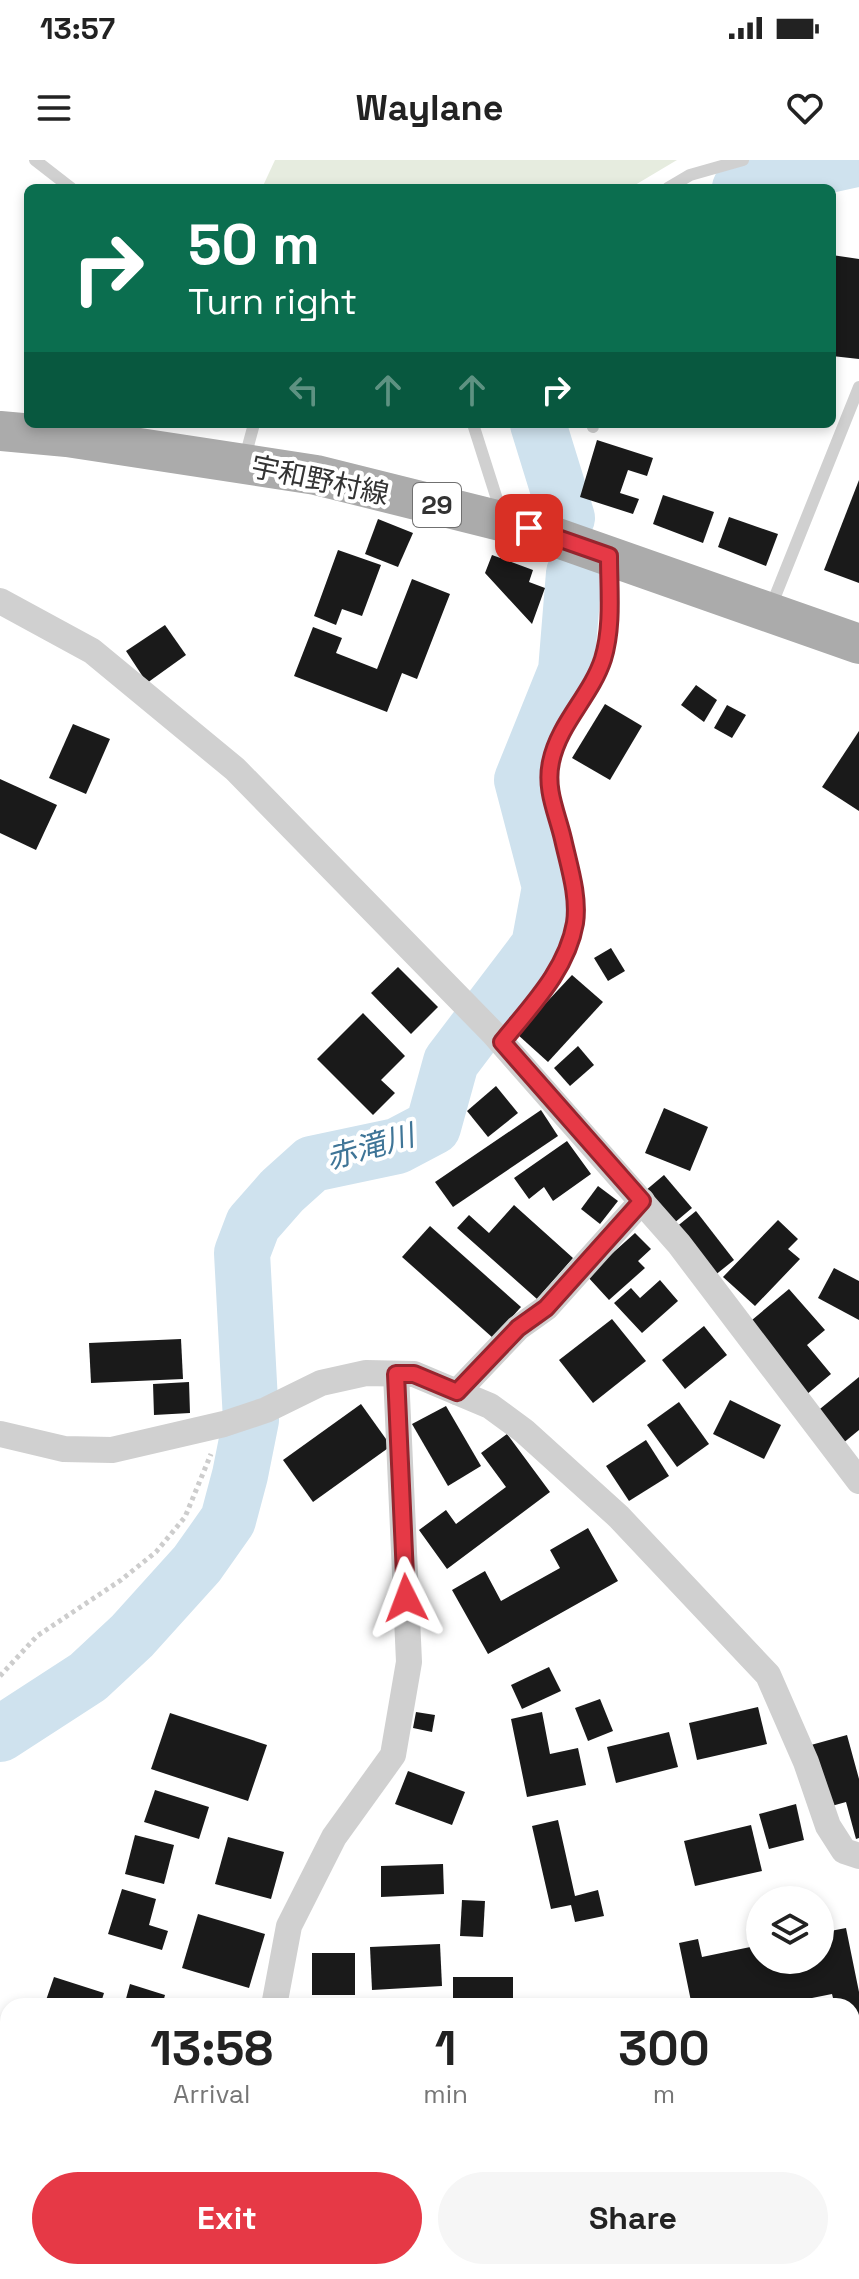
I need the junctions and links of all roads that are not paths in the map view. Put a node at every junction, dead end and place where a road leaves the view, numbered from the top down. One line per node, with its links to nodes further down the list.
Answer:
1 (35, 160): 3 (lane)
2 (743, 160): 4 (lane)
3 (66, 184)
4 (675, 184)
5 (859, 387): 13 (lane)
6 (253, 428): 9 (lane)
7 (474, 428): 10 (lane)
8 (0, 431): 9 (main road, 宇和野村線 / 29)
9 (243, 464): 10 (main road, 宇和野村線 / 29)
10 (504, 522): 11 (main road, 宇和野村線 / 29)
11 (609, 556): 13 (main road, 宇和野村線 / 29); 15 (lane)
12 (0, 601): 15 (street)
13 (769, 612): 14 (main road, 宇和野村線 / 29)
14 (859, 644)
15 (498, 1037): 16 (street)
16 (642, 1201): 18 (street); 20 (street)
17 (396, 1374): 18 (street); 19 (street); 22 (street)
18 (457, 1392): 21 (street)
19 (0, 1434)
20 (859, 1481)
21 (859, 1856)
22 (276, 1998)

